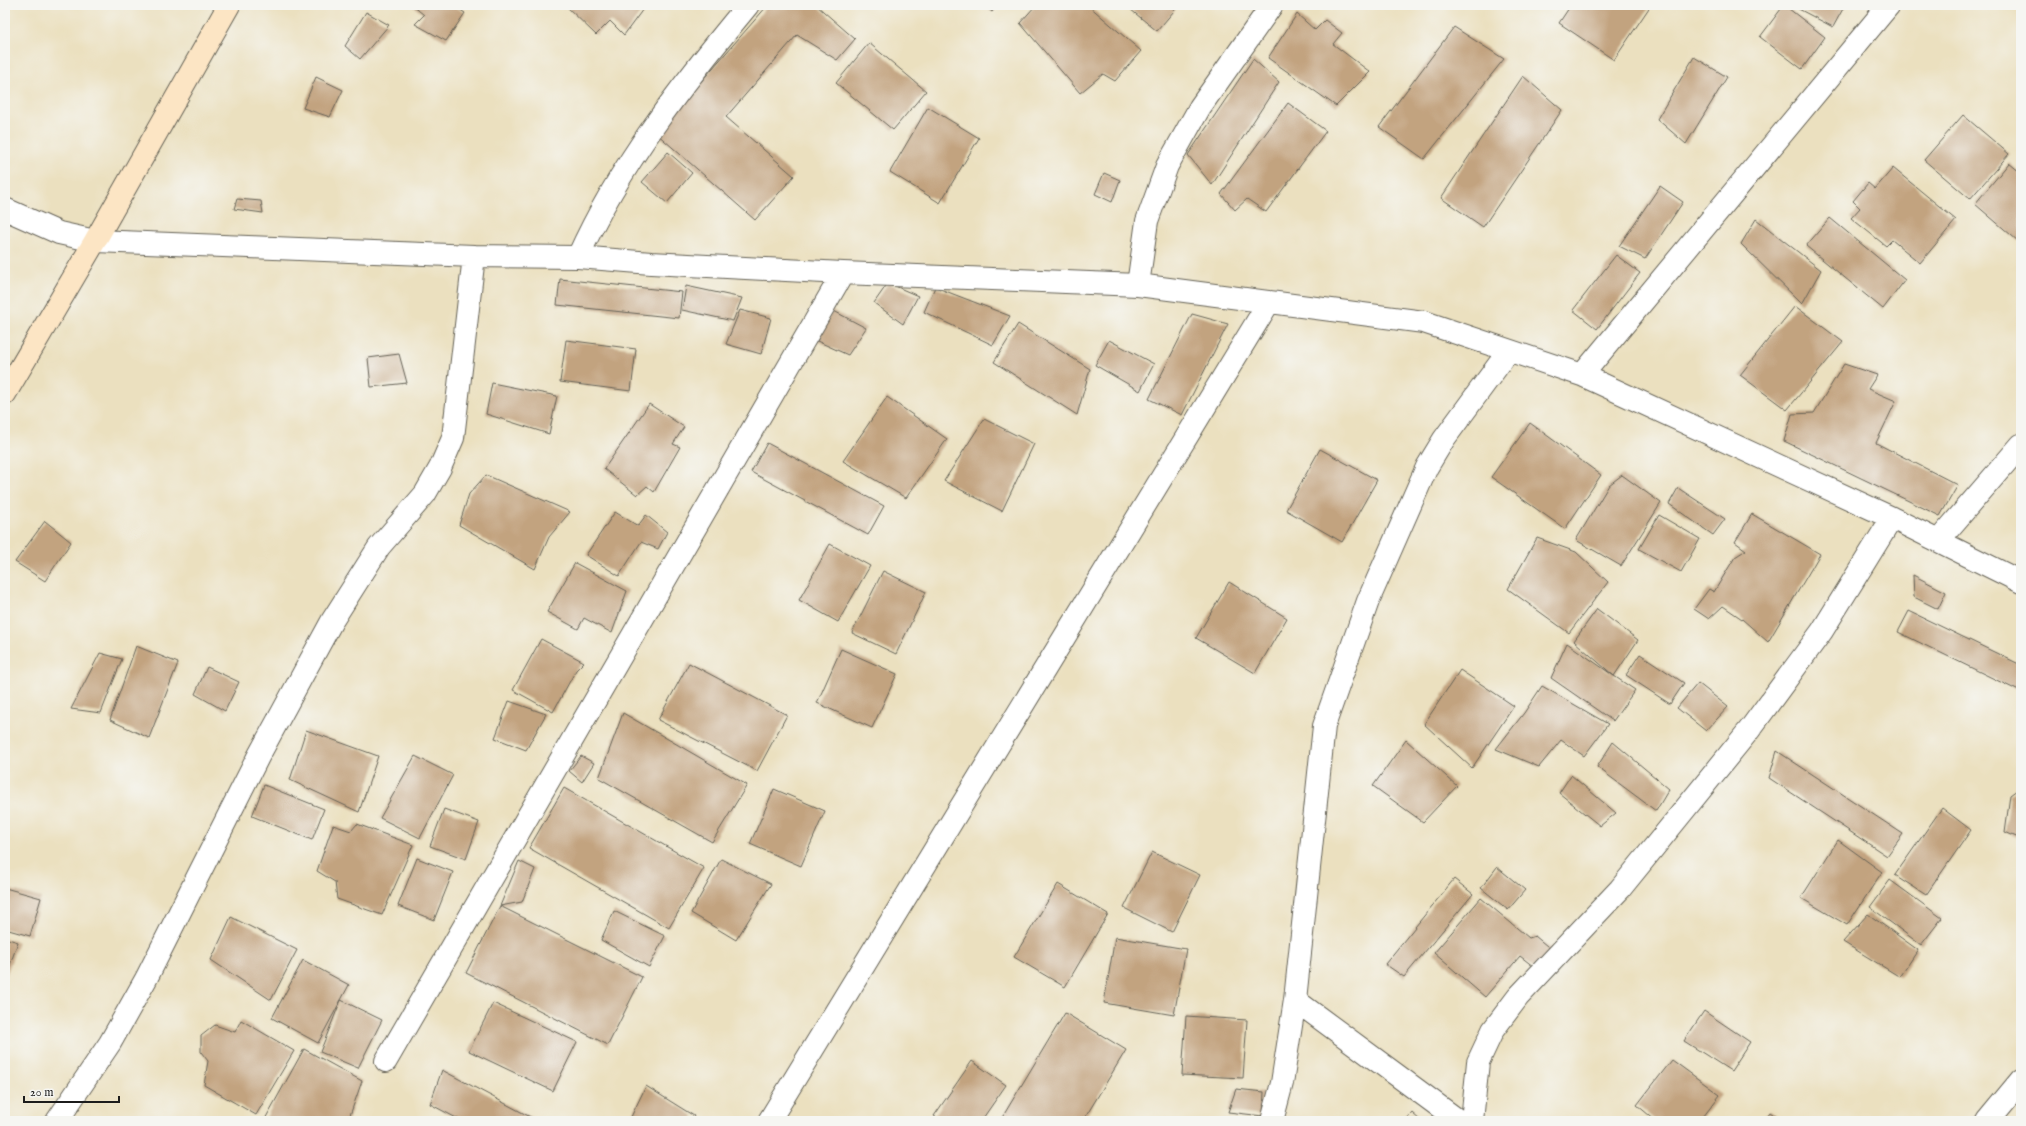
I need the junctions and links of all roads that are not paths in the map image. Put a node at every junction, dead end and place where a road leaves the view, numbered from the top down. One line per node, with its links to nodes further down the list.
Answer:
1 (229, 5): 6 (main road)
2 (748, 5): 8 (street)
3 (1272, 5): 10 (street)
4 (1889, 5): 13 (street)
5 (5, 209): 6 (street)
6 (95, 241): 7 (street); 14 (main road)
7 (474, 256): 8 (street); 22 (street)
8 (578, 257): 9 (street)
9 (843, 273): 10 (street); 20 (street)
10 (1138, 285): 11 (street)
11 (1269, 302): 12 (street); 23 (street)
12 (1508, 352): 13 (street); 19 (street)
13 (1582, 375): 16 (street)
14 (5, 394)
15 (2021, 445): 17 (street)
16 (1892, 518): 17 (street); 26 (street)
17 (1939, 540): 18 (street)
18 (2021, 582)
19 (1295, 1000): 24 (street); 25 (street)
20 (386, 1061)
21 (2021, 1080): 27 (street)
22 (58, 1121)
23 (769, 1121)
24 (1272, 1121)
25 (1459, 1121)
26 (1472, 1121)
27 (1987, 1121)

